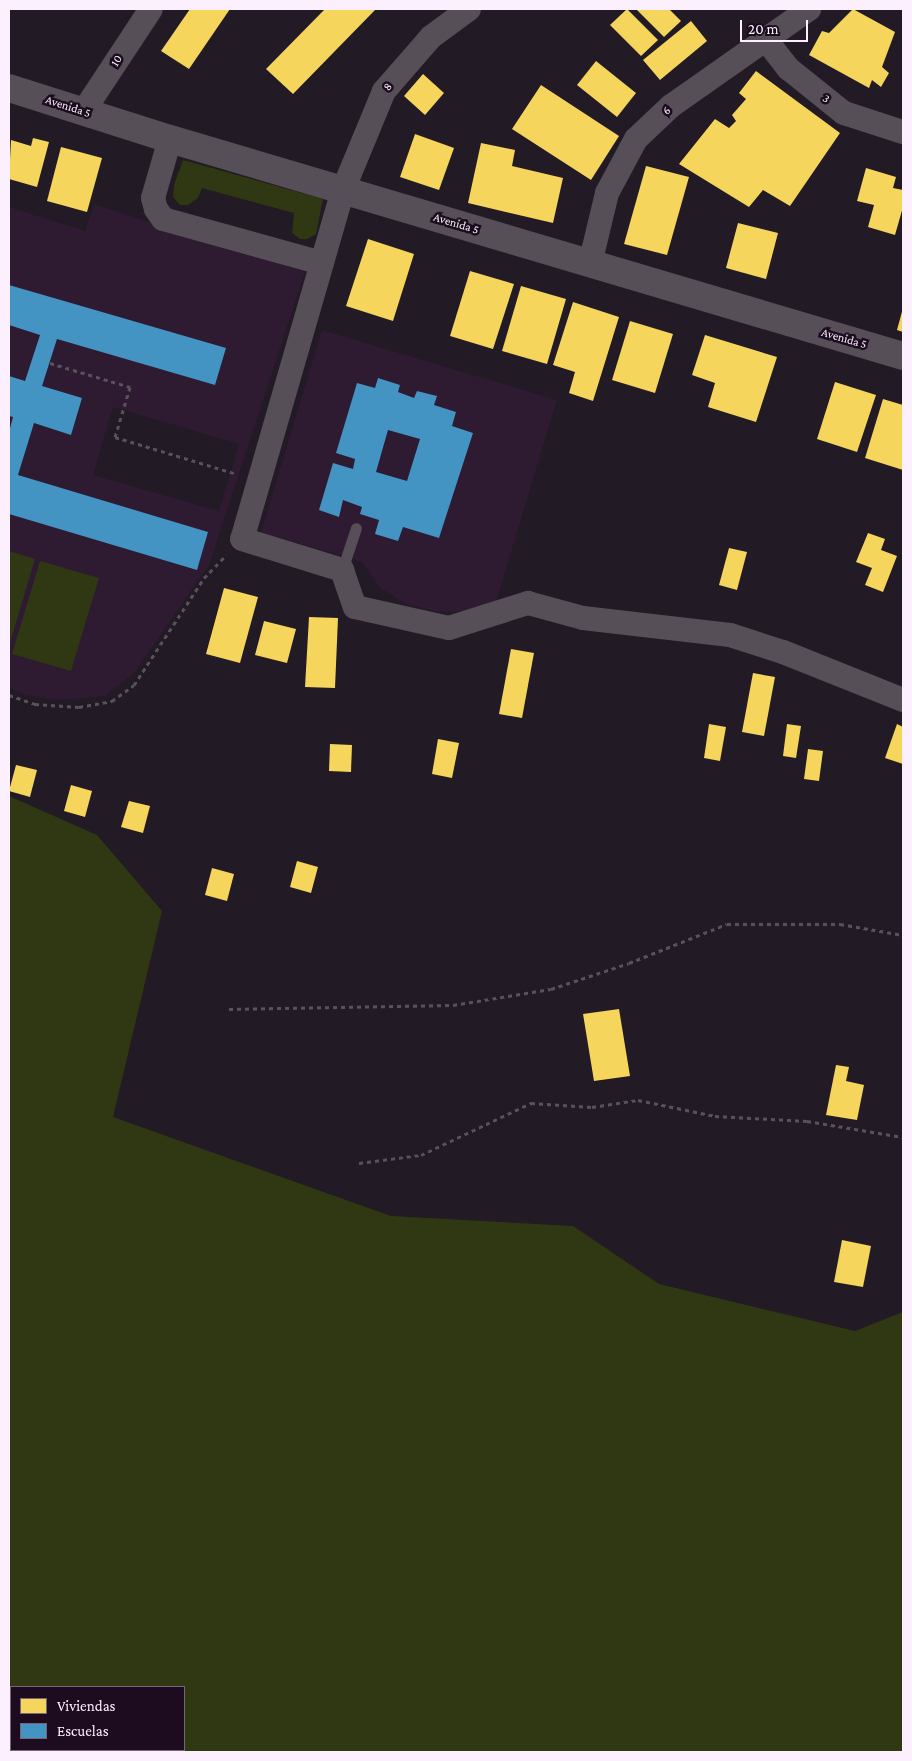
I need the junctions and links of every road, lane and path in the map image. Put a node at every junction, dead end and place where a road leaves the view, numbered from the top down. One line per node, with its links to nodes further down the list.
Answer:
1 (151, 9): 6 (street, 10)
2 (469, 9): 9 (street, 8)
3 (809, 9): 4 (street, 6)
4 (766, 40): 7 (street, 3); 11 (street, 6)
5 (9, 88): 6 (street, Avenida 5)
6 (83, 112): 8 (street, Avenida 5)
7 (903, 132)
8 (170, 138): 9 (street, Avenida 5); 10 (street)
9 (343, 190): 10 (street, 8); 11 (street, Avenida 5)
10 (322, 263): 14 (street, 8)
11 (590, 264): 12 (street, Avenida 5)
12 (903, 356)
13 (50, 363): 14 (path)
14 (260, 481): 16 (street, 8)
15 (356, 528): 17 (lane)
16 (242, 539): 17 (street); 18 (path)
17 (342, 570): 19 (street)
18 (9, 696)
19 (903, 700)
20 (903, 935): 21 (path)
21 (229, 1009)
22 (903, 1137): 23 (path)
23 (359, 1163)

